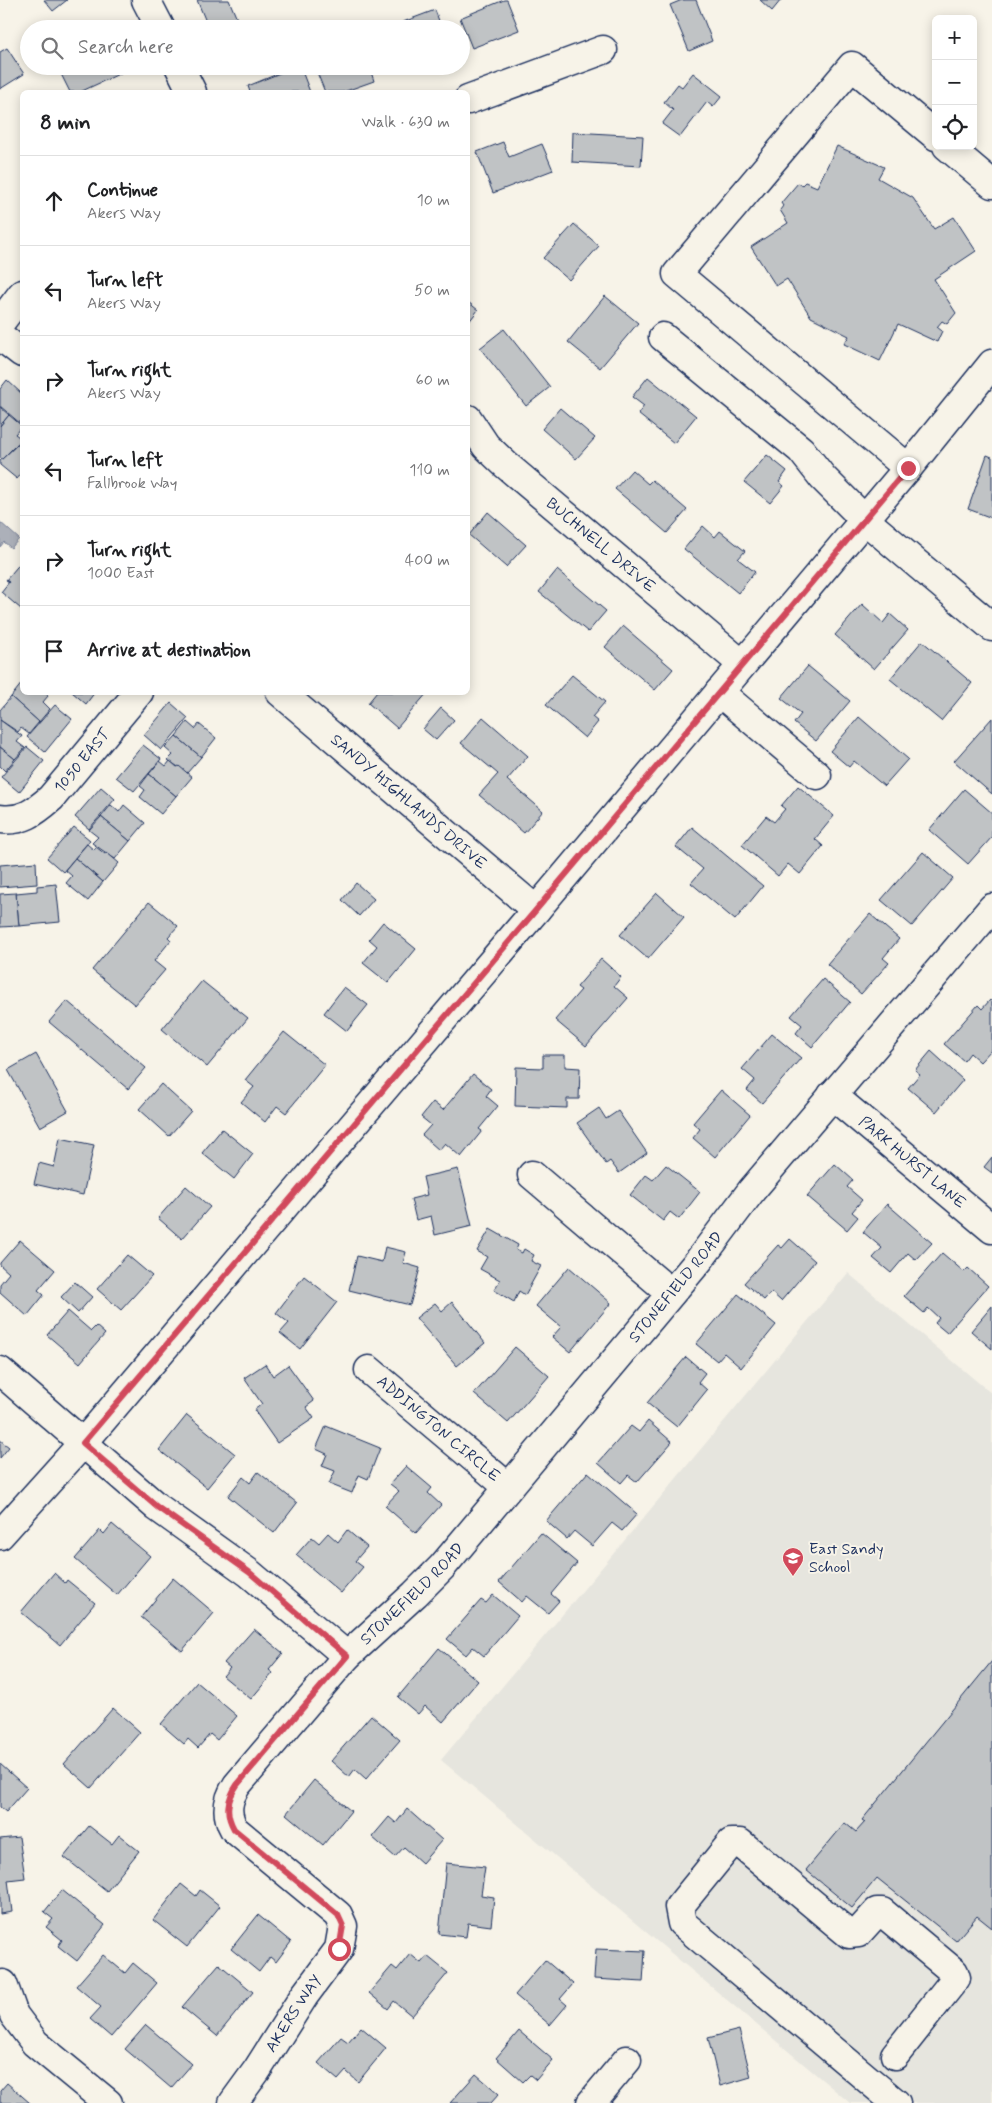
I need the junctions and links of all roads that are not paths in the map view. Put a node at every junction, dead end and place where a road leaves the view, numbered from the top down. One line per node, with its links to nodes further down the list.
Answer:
1 (146, 0): 2 (street)
2 (156, 20)
3 (603, 50): 6 (street)
4 (184, 75): 5 (street)
5 (191, 90)
6 (470, 99)
7 (932, 133): 17 (street)
8 (952, 150): 9 (street)
9 (992, 184)
10 (20, 297): 11 (street)
11 (0, 323)
12 (0, 336): 14 (street)
13 (663, 337): 18 (street)
14 (20, 351)
15 (992, 364): 17 (street)
16 (470, 422): 20 (street, BUCHNELL DRIVE)
17 (908, 468): 18 (street)
18 (865, 520): 19 (street); 20 (street)
19 (992, 627)
20 (742, 664): 21 (street)
21 (719, 692): 24 (street); 27 (street)
22 (136, 695): 25 (street, 1050 EAST)
23 (287, 695): 27 (street, SANDY HIGHLANDS DRIVE)
24 (817, 775)
25 (10, 819)
26 (992, 908): 28 (street, STONEFIELD ROAD)
27 (536, 910): 34 (street)
28 (832, 1095): 30 (street, PARK HURST LANE); 31 (street, STONEFIELD ROAD)
29 (532, 1175): 31 (street)
30 (992, 1229)
31 (671, 1293): 35 (street, STONEFIELD ROAD)
32 (370, 1370): 35 (street, ADDINGTON CIRCLE)
33 (0, 1371): 34 (street)
34 (83, 1443): 36 (street); 37 (street)
35 (508, 1488): 37 (street, STONEFIELD ROAD)
36 (0, 1535)
37 (347, 1656): 42 (street, AKERS WAY)
38 (1, 1985): 41 (street)
39 (896, 2055): 44 (street)
40 (627, 2060): 43 (street)
41 (108, 2103)
42 (233, 2103)
43 (591, 2103)
44 (896, 2103)

